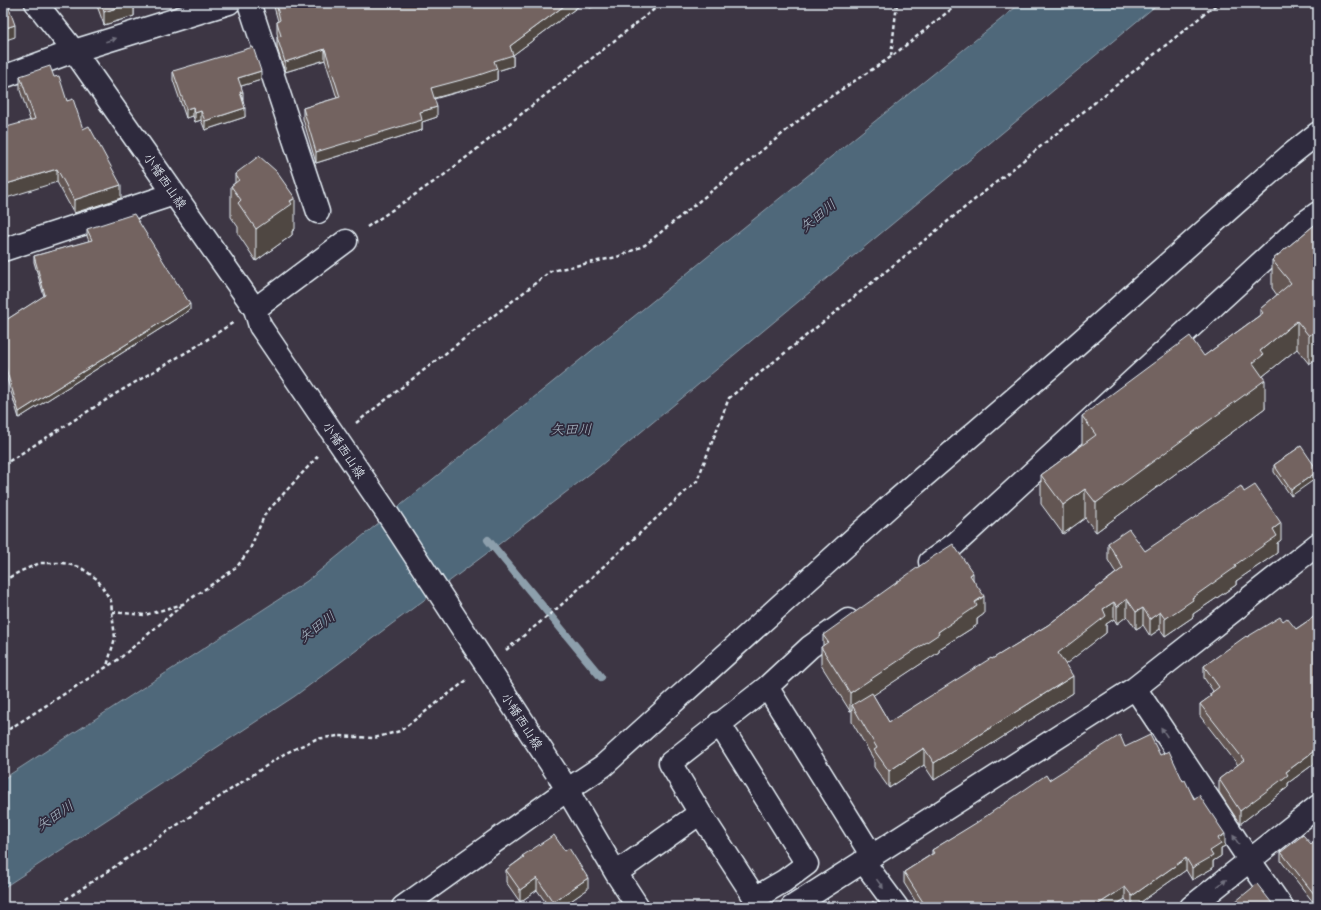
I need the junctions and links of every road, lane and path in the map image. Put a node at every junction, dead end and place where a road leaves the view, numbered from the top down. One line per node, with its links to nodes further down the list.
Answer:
1 (36, 3): 8 (street, 小幡西山線)
2 (229, 3): 8 (street, one-way to 2)
3 (249, 3): 13 (street)
4 (662, 3): 15 (path)
5 (897, 3): 9 (path)
6 (959, 3): 9 (path)
7 (1218, 3): 27 (path)
8 (74, 51): 10 (street); 12 (street, 小幡西山線)
9 (891, 57): 18 (path)
10 (3, 77)
11 (1318, 133): 34 (street)
12 (174, 194): 16 (street); 17 (street, 小幡西山線)
13 (318, 212)
14 (1318, 213): 22 (street)
15 (346, 241): 17 (street)
16 (3, 250)
17 (257, 317): 20 (path); 34 (street, 小幡西山線, bridge)
18 (352, 427)
19 (322, 452): 24 (path)
20 (3, 465)
21 (1318, 544): 31 (street)
22 (917, 571)
23 (3, 581): 26 (path)
24 (183, 604): 26 (path); 28 (path)
25 (866, 607): 30 (street)
26 (112, 612): 28 (path)
27 (504, 651)
28 (107, 666): 33 (path)
29 (468, 679): 42 (path)
30 (767, 687): 32 (street); 37 (street)
31 (1135, 688): 37 (street); 38 (street, one-way to 31)
32 (719, 723): 36 (street); 40 (street)
33 (3, 733)
34 (562, 781): 39 (street, 小幡西山線); 43 (street)
35 (1318, 806): 38 (street)
36 (700, 813): 39 (street); 40 (street)
37 (868, 859): 41 (street); 45 (street, one-way to 45)
38 (1250, 861): 46 (street, one-way to 38); 47 (street)
39 (616, 873): 44 (street, 小幡西山線)
40 (784, 881): 41 (street)
41 (794, 905)
42 (54, 907)
43 (403, 907)
44 (638, 907)
45 (897, 907)
46 (1191, 907)
47 (1282, 907)

